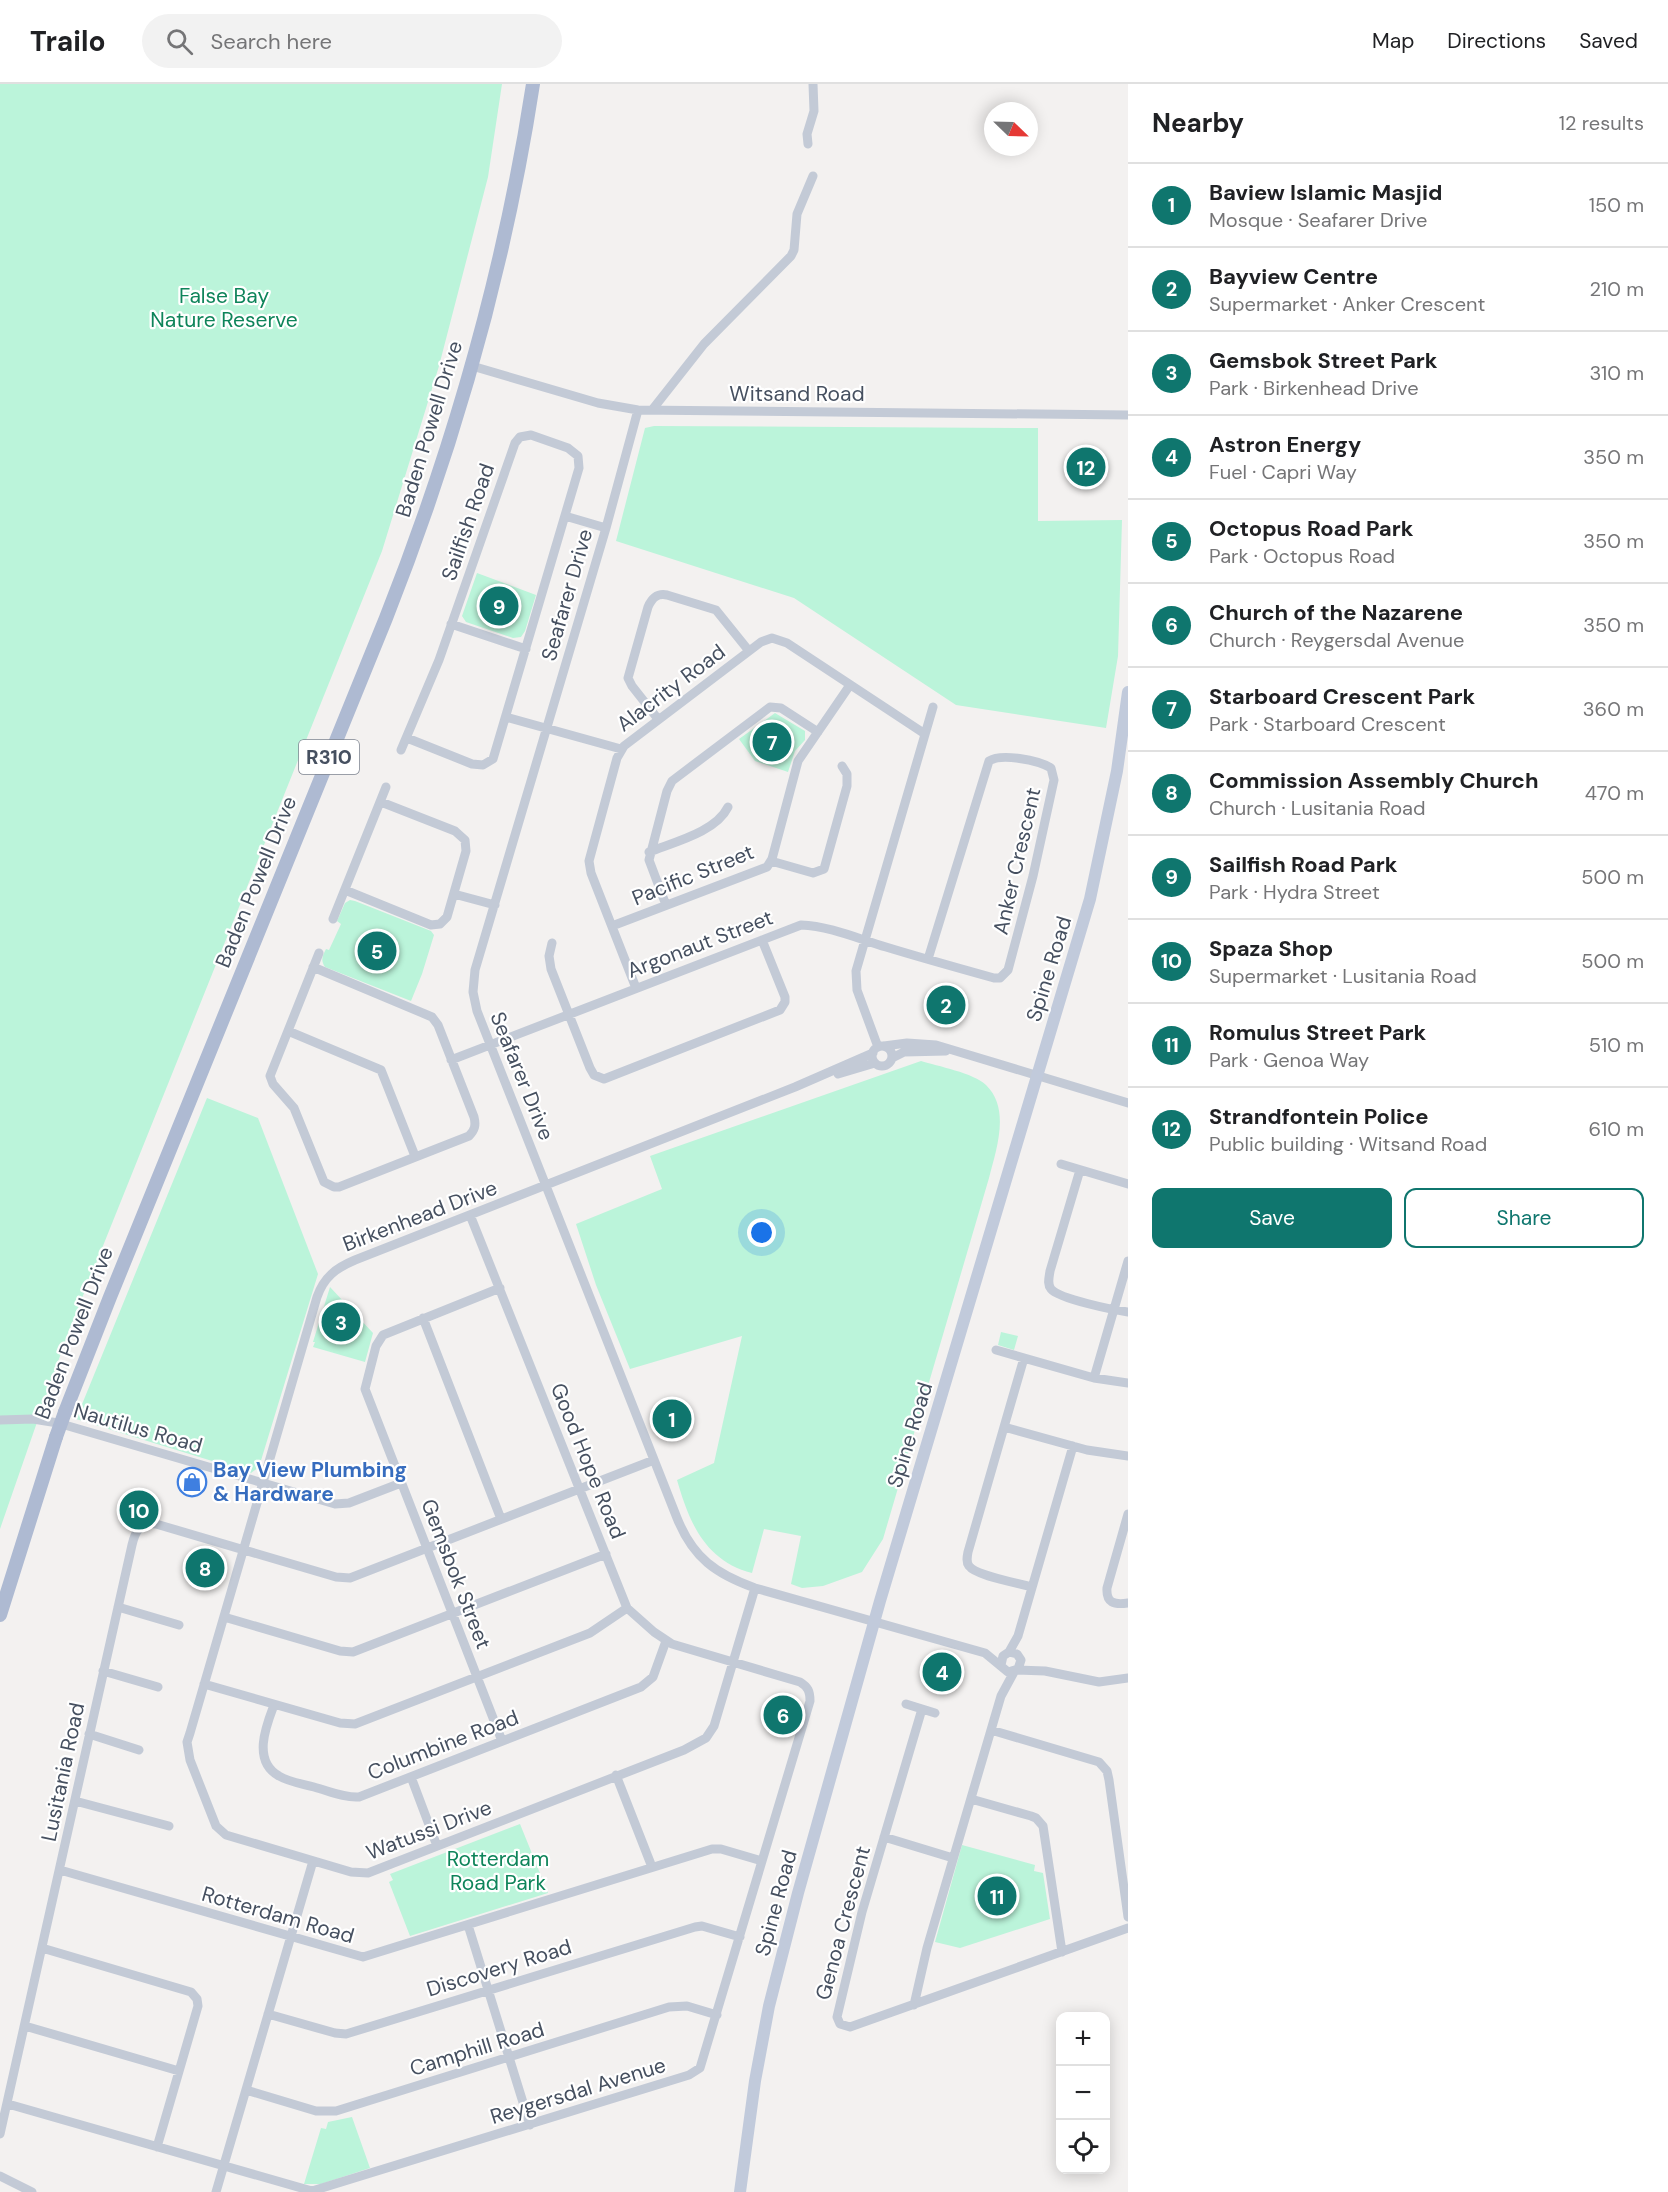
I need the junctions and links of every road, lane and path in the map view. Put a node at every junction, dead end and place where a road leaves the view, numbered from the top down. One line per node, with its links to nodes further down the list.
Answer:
1 (533, 84): 5 (main road, Baden Powell Drive / R310)
2 (813, 84): 3 (street)
3 (808, 144)
4 (813, 176): 7 (street)
5 (472, 366): 6 (street, Witsand Road); 87 (main road, Baden Powell Drive / R310, bridge)
6 (638, 410): 7 (street, Witsand Road); 10 (street, Seafarer Drive)
7 (652, 410): 8 (street, Witsand Road)
8 (1128, 415)
9 (565, 516): 10 (street); 11 (street, Sailfish Road); 12 (street, Sailfish Road)
10 (606, 528): 19 (street, Seafarer Drive)
11 (452, 624): 12 (street); 22 (street, Sailfish Road)
12 (526, 649): 17 (street, Sailfish Road)
13 (749, 651): 14 (street, Alacrity Road); 18 (street, Alacrity Road); 18 (street)
14 (850, 685): 20 (street, Pacific Street); 21 (street, Alacrity Road)
15 (1128, 692): 51 (main road, Spine Road)
16 (933, 706): 21 (street)
17 (506, 717): 19 (street); 22 (street, Sailfish Road)
18 (658, 719): 23 (street, Alacrity Road)
19 (547, 728): 23 (street); 33 (street, Seafarer Drive)
20 (818, 732): 29 (street); 30 (street, Pacific Street)
21 (925, 734): 38 (street)
22 (407, 738): 24 (street, Sailfish Road)
23 (621, 749): 36 (street, Alacrity Road)
24 (401, 750)
25 (842, 766): 30 (street)
26 (386, 787): 27 (street)
27 (381, 802): 31 (street); 32 (street)
28 (728, 807): 29 (street)
29 (650, 852): 34 (street)
30 (771, 861): 34 (street, Pacific Street)
31 (345, 890): 32 (street); 35 (street)
32 (454, 894): 33 (street)
33 (495, 905): 46 (street, Seafarer Drive)
34 (666, 905): 36 (street, Pacific Street)
35 (333, 919)
36 (612, 926): 43 (street, Alacrity Road)
37 (762, 940): 38 (street, Argonaut Street); 43 (street, Argonaut Street); 44 (street)
38 (865, 940): 41 (street, Argonaut Street); 48 (street)
39 (552, 943): 44 (street)
40 (319, 953): 42 (street)
41 (928, 959): 41 (street, Anker Crescent)
42 (313, 967): 45 (street); 50 (street)
43 (636, 988): 44 (street, Argonaut Street)
44 (569, 1014): 46 (street, Argonaut Street)
45 (288, 1030): 53 (street); 53 (street)
46 (490, 1045): 50 (street, Argonaut Street); 57 (street, Seafarer Drive)
47 (955, 1051): 48 (street, Birkenhead Drive); 49 (street, Birkenhead Drive); 51 (street, Birkenhead Drive)
48 (877, 1052): 49 (street); 49 (street, Birkenhead Drive); 57 (street, Birkenhead Drive)
49 (892, 1058)
50 (452, 1060): 53 (street)
51 (1037, 1076): 52 (street, Birkenhead Drive); 89 (main road, Spine Road)
52 (1128, 1103)
53 (415, 1156)
54 (1061, 1164): 55 (street)
55 (1080, 1170): 56 (street); 61 (street)
56 (1128, 1184)
57 (547, 1185): 58 (street, Birkenhead Drive); 72 (street, Seafarer Drive)
58 (470, 1215): 60 (street, Good Hope Road); 73 (street, Birkenhead Drive)
59 (1128, 1261): 61 (street)
60 (500, 1288): 63 (street, Gemsbok Street); 75 (street, Good Hope Road)
61 (1114, 1310): 62 (street); 66 (street)
62 (1128, 1312)
63 (423, 1318): 74 (street, Gemsbok Street); 77 (street)
64 (996, 1350): 65 (street)
65 (1024, 1358): 66 (street); 69 (street)
66 (1094, 1378): 67 (street)
67 (1128, 1383)
68 (0, 1420): 73 (street, Nautilus Road)
69 (1004, 1427): 70 (street); 81 (street)
70 (1074, 1446): 71 (street); 81 (street)
71 (1128, 1456)
72 (654, 1460): 75 (street); 82 (street, Seafarer Drive)
73 (262, 1484): 74 (street, Nautilus Road); 79 (street, Birkenhead Drive)
74 (401, 1484): 78 (street, Gemsbok Street)
75 (580, 1488): 77 (street); 80 (street, Good Hope Road)
76 (1128, 1514): 83 (street)
77 (501, 1519): 78 (street)
78 (426, 1548): 79 (street); 86 (street, Gemsbok Street)
79 (244, 1551): 84 (street, Lusitania Road); 88 (street, Watussi Drive)
80 (606, 1554): 85 (street, Good Hope Road); 86 (street)
81 (1032, 1587): 93 (street)
82 (755, 1588): 89 (street, Seafarer Drive); 94 (street, Watussi Drive)
83 (1128, 1603)
84 (118, 1607): 90 (street); 96 (street, Lusitania Road)
85 (627, 1608): 91 (street, Good Hope Road); 99 (street)
86 (452, 1614): 88 (street); 99 (street, Gemsbok Street)
87 (0, 1615)
88 (224, 1617): 101 (street, Watussi Drive)
89 (875, 1621): 92 (street, Seafarer Drive); 148 (main road, Spine Road)
90 (179, 1626)
91 (666, 1641): 94 (street, Good Hope Road); 110 (street, Columbine Road)
92 (985, 1653): 93 (street); 95 (street)
93 (1013, 1654): 95 (street); 97 (street); 98 (street)
94 (733, 1662): 112 (street, Watussi Drive); 121 (street, Reygersdal Avenue)
95 (1002, 1667): 97 (street); 103 (street)
96 (104, 1671): 102 (street); 109 (street, Lusitania Road)
97 (1015, 1671): 98 (street); 103 (street)
98 (1045, 1671): 100 (street)
99 (477, 1678): 105 (street); 110 (street, Gemsbok Street)
100 (1128, 1678)
101 (204, 1684): 105 (street); 120 (street, Watussi Drive)
102 (158, 1688)
103 (1004, 1688): 108 (street)
104 (906, 1704): 106 (street)
105 (274, 1705): 113 (street, Columbine Road)
106 (922, 1709): 107 (street); 117 (street, Genoa Crescent)
107 (935, 1713)
108 (991, 1730): 114 (street); 124 (street)
109 (89, 1734): 111 (street); 115 (street, Lusitania Road)
110 (502, 1741): 113 (street, Columbine Road)
111 (139, 1750)
112 (616, 1775): 118 (street, Watussi Drive); 122 (street)
113 (411, 1777): 118 (street)
114 (971, 1799): 119 (street); 130 (street)
115 (75, 1801): 116 (street); 123 (street, Lusitania Road)
116 (170, 1826)
117 (884, 1838): 119 (street); 132 (street, Genoa Crescent)
118 (437, 1846): 120 (street, Watussi Drive)
119 (953, 1858): 132 (street)
120 (313, 1861): 127 (street)
121 (762, 1861): 122 (street, Rotterdam Road); 128 (street, Reygersdal Avenue)
122 (652, 1867): 125 (street, Rotterdam Road)
123 (60, 1870): 127 (street, Rotterdam Road); 129 (street, Lusitania Road)
124 (1128, 1917)
125 (468, 1925): 127 (street, Rotterdam Road); 131 (street)
126 (1128, 1928): 130 (street, Genoa Crescent)
127 (291, 1937): 133 (street)
128 (740, 1937): 131 (street, Discovery Road); 134 (street, Reygersdal Avenue)
129 (42, 1948): 135 (street, Lusitania Road); 137 (street)
130 (1062, 1952): 132 (street, Genoa Crescent)
131 (488, 1990): 133 (street, Discovery Road); 136 (street)
132 (914, 2004)
133 (268, 2014): 138 (street)
134 (717, 2015): 136 (street, Camphill Road); 140 (street, Reygersdal Avenue)
135 (25, 2026): 137 (street); 139 (street, Lusitania Road)
136 (510, 2058): 138 (street, Camphill Road); 140 (street)
137 (179, 2071): 142 (street)
138 (246, 2090): 143 (street)
139 (8, 2104): 141 (street, Lusitania Road); 142 (street, Reygersdal Avenue)
140 (530, 2125): 145 (street, Reygersdal Avenue)
141 (0, 2134)
142 (157, 2147): 143 (street, Reygersdal Avenue)
143 (224, 2167): 145 (street, Reygersdal Avenue); 147 (street)
144 (0, 2176): 146 (street)
145 (279, 2188)
146 (32, 2192)
147 (216, 2192)
148 (740, 2192)

